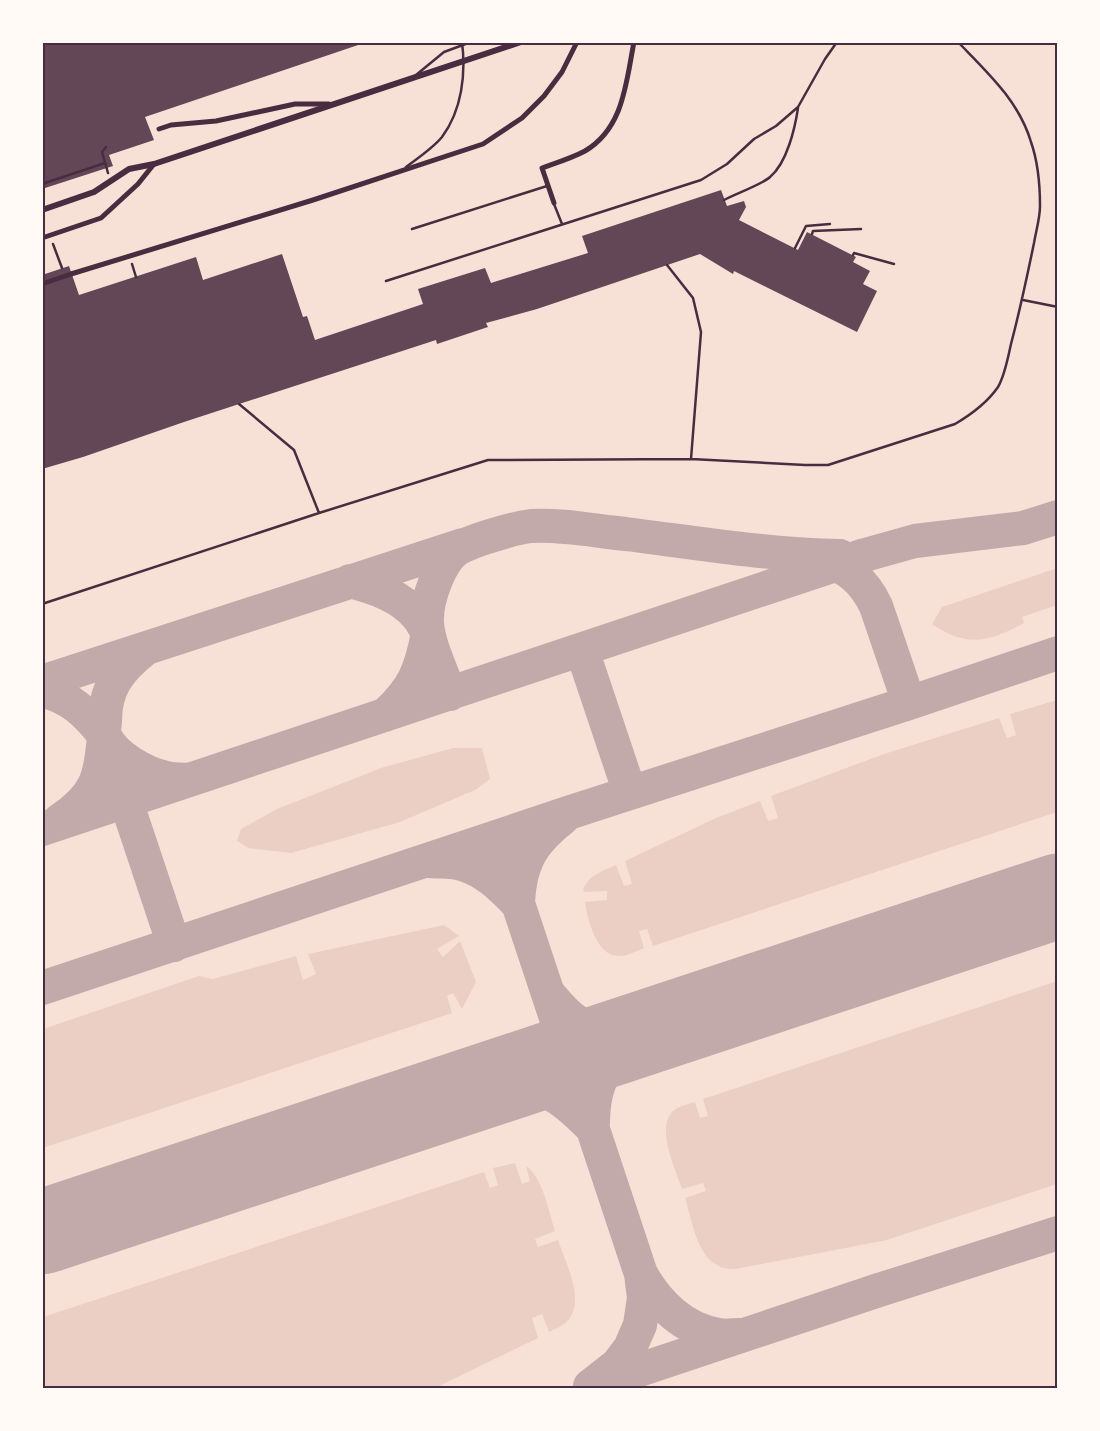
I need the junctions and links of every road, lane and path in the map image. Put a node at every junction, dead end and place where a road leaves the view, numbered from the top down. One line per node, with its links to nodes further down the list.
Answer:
1 (462, 42): 15 (lane)
2 (471, 42): 8 (lane)
3 (521, 42): 8 (street)
4 (577, 42): 15 (street)
5 (634, 42): 18 (street)
6 (838, 42): 10 (lane)
7 (958, 43): 40 (lane)
8 (411, 79): 9 (street)
9 (334, 104): 11 (street); 14 (street)
10 (798, 107): 19 (lane); 22 (lane)
11 (159, 129)
12 (106, 147): 13 (path)
13 (105, 163): 16 (path); 17 (path)
14 (154, 164): 16 (street); 29 (street)
15 (405, 168): 33 (street)
16 (110, 181): 21 (street)
17 (42, 184)
18 (548, 186): 20 (street); 25 (lane)
19 (724, 200)
20 (554, 203): 22 (lane)
21 (42, 210)
22 (562, 224): 38 (lane)
23 (830, 224): 24 (path)
24 (825, 225): 27 (path); 31 (path)
25 (412, 229)
26 (861, 229): 27 (path)
27 (825, 230): 28 (path)
28 (812, 234)
29 (50, 236): 30 (street); 36 (path)
30 (42, 238)
31 (795, 248)
32 (853, 255): 34 (path)
33 (129, 256): 37 (path); 39 (street)
34 (894, 264)
35 (667, 265): 43 (lane)
36 (62, 268)
37 (136, 277)
38 (386, 281)
39 (42, 284)
40 (1023, 300): 41 (lane); 43 (lane)
41 (1058, 308)
42 (239, 404): 44 (lane)
43 (691, 459): 44 (lane)
44 (318, 513): 45 (lane)
45 (42, 604)

